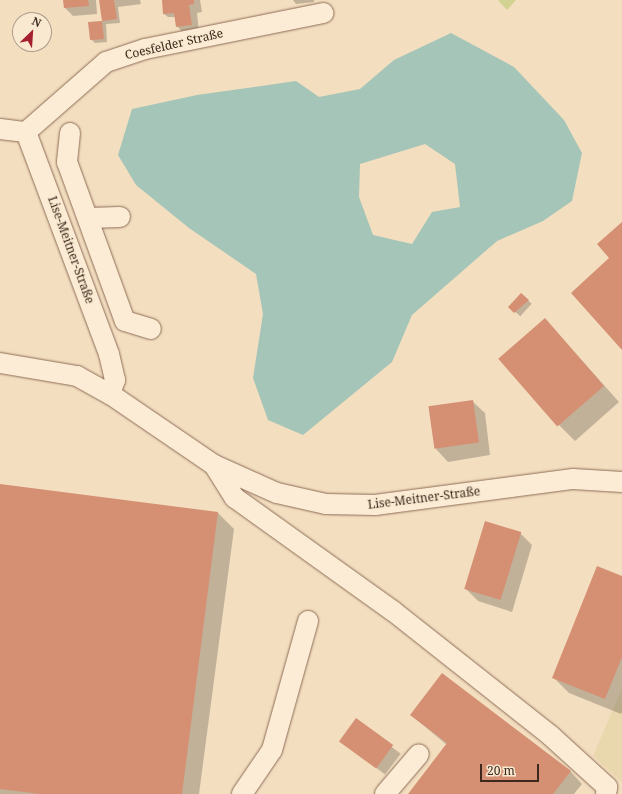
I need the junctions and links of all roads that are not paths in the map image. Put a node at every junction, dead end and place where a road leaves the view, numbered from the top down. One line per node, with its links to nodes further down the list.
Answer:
1 (323, 13): 3 (street, Coesfelder Straße)
2 (0, 129): 3 (street)
3 (26, 132): 6 (street, Lise-Meitner-Straße)
4 (70, 133): 5 (street)
5 (85, 210): 6 (street); 7 (street); 8 (street)
6 (56, 211): 10 (street, Lise-Meitner-Straße)
7 (120, 217)
8 (151, 329)
9 (0, 363): 10 (street, Lise-Meitner-Straße)
10 (110, 394): 11 (street, Lise-Meitner-Straße)
11 (214, 465): 12 (street, Lise-Meitner-Straße); 17 (street)
12 (622, 482)
13 (308, 621): 15 (street)
14 (419, 754): 16 (street)
15 (242, 794)
16 (385, 794)
17 (606, 794)

